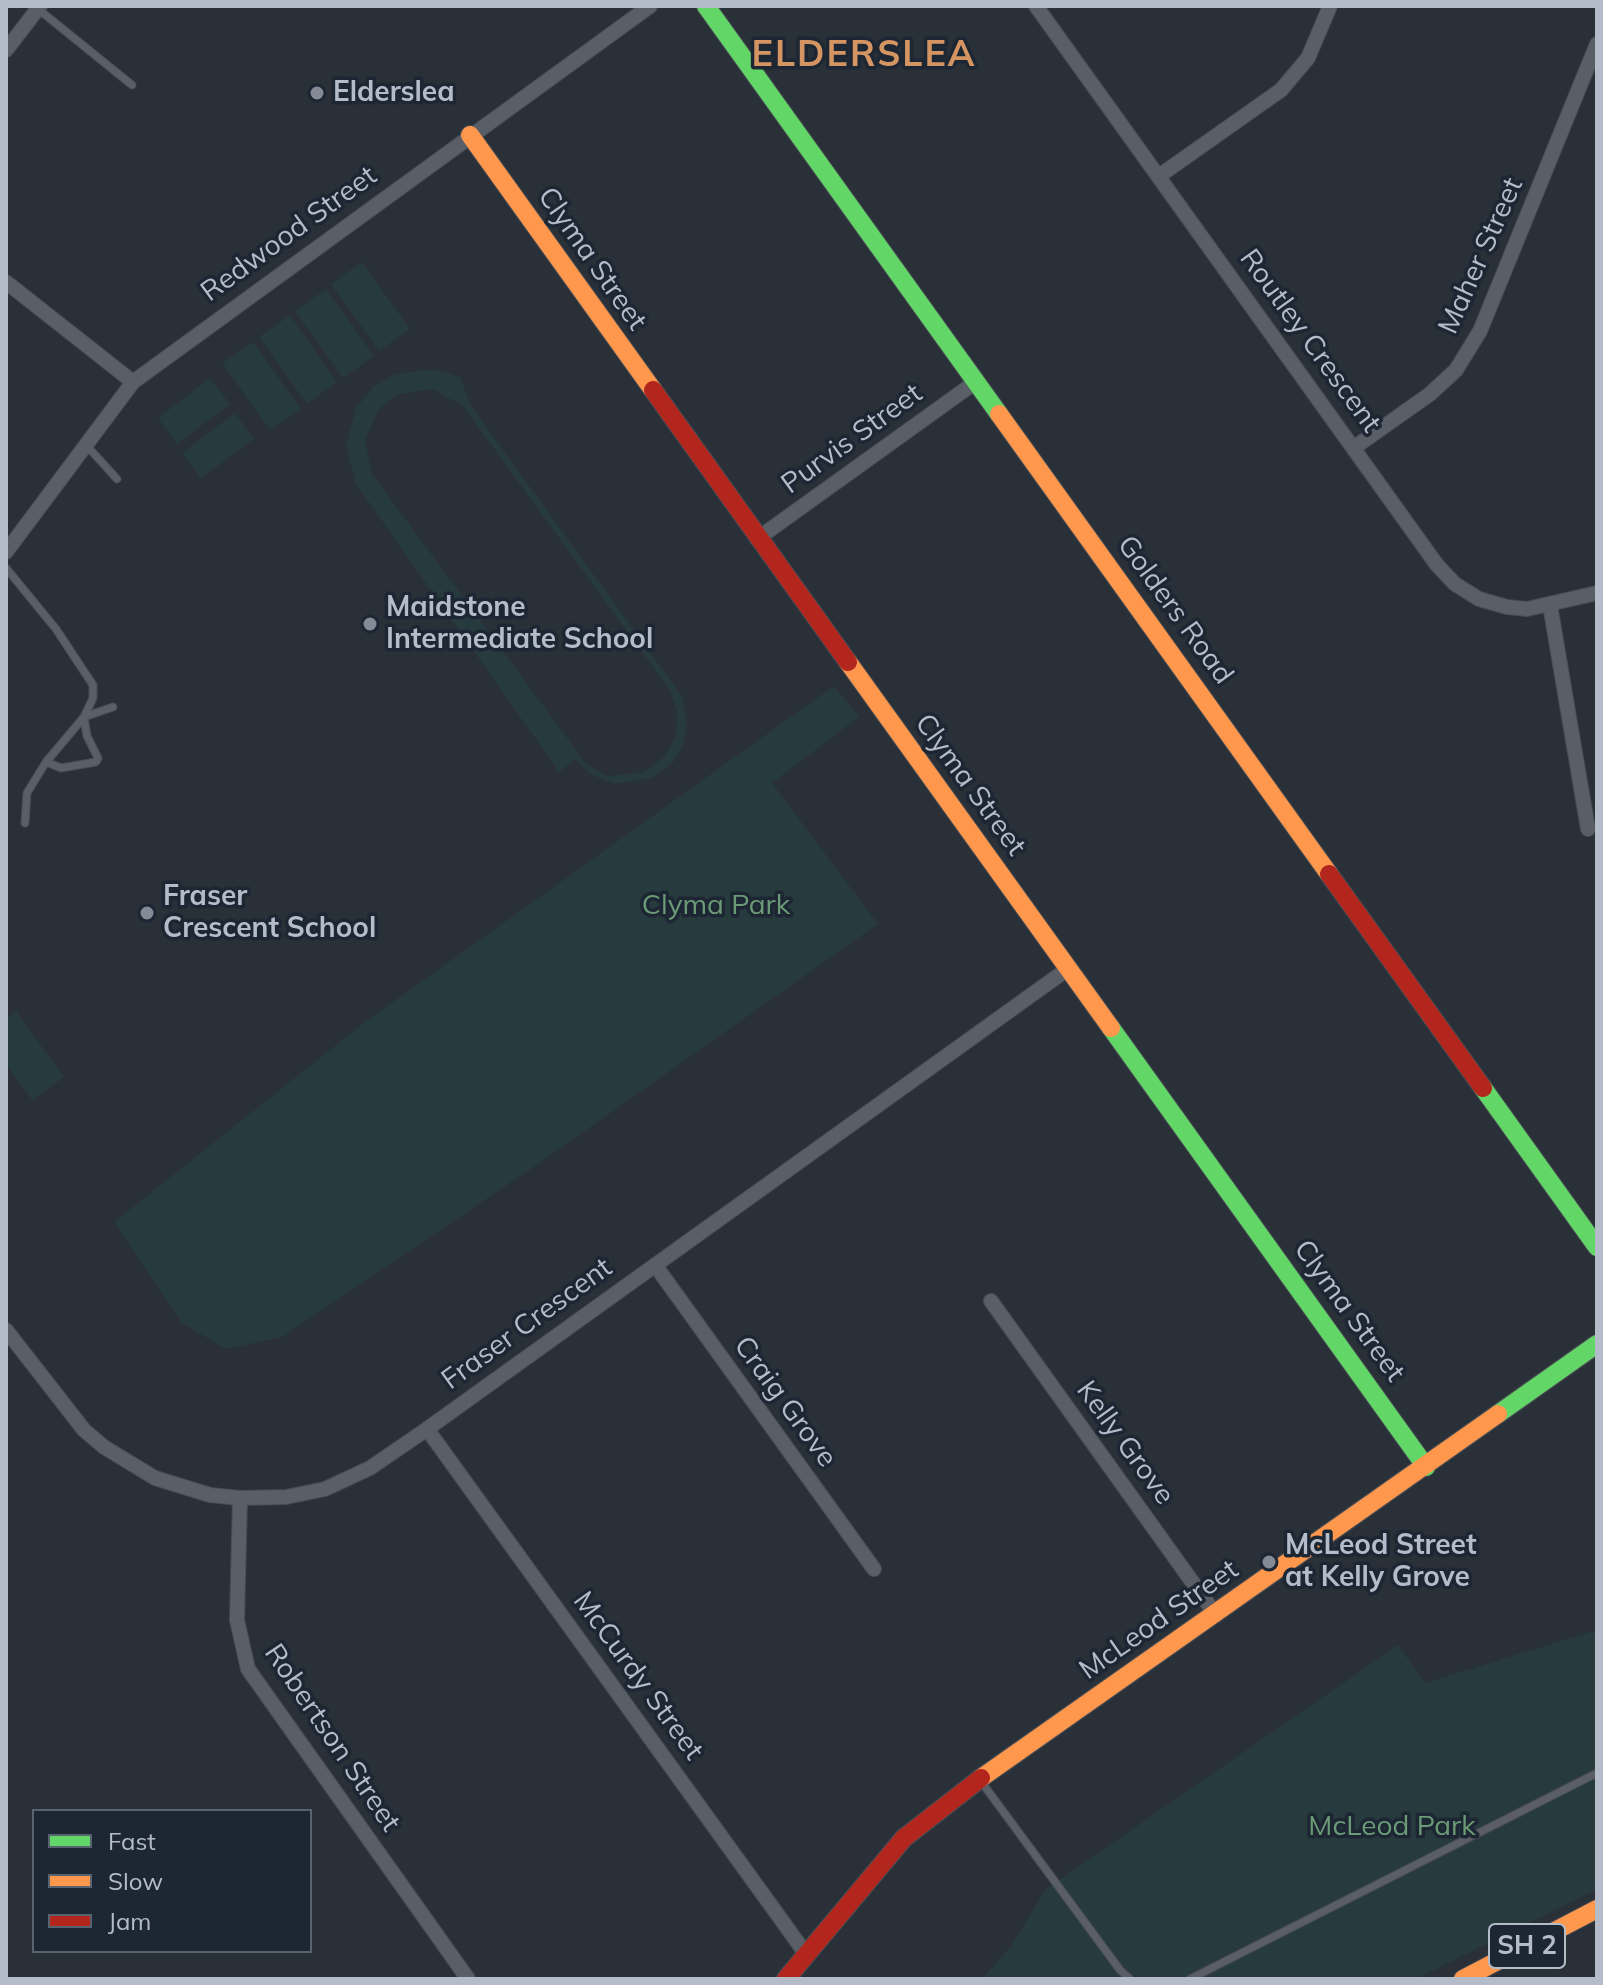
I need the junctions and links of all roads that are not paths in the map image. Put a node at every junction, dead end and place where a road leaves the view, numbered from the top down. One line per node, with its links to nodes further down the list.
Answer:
1 (650, 6): 9 (street, Redwood Street)
2 (706, 6): 12 (main road, Golders Road)
3 (1036, 6): 10 (street, Routley Crescent)
4 (1330, 6): 10 (street)
5 (39, 8): 7 (street); 8 (lane)
6 (1597, 44): 15 (street, Maher Street)
7 (6, 50)
8 (132, 85)
9 (470, 135): 13 (street, Redwood Street); 17 (main road, Clyma Street)
10 (1159, 176): 15 (street, Routley Crescent)
11 (6, 282): 13 (street)
12 (977, 381): 17 (street, Purvis Street); 28 (main road, Golders Road)
13 (133, 382): 14 (street, Redwood Street)
14 (87, 446): 16 (lane); 18 (street, Redwood Street)
15 (1355, 447): 21 (street, Routley Crescent)
16 (117, 479)
17 (757, 539): 27 (main road, Clyma Street)
18 (6, 552)
19 (6, 568): 23 (lane)
20 (1597, 593): 21 (street, Routley Crescent)
21 (1550, 605): 26 (street)
22 (113, 707): 23 (lane)
23 (84, 717): 24 (lane); 24 (lane)
24 (46, 762): 25 (lane)
25 (25, 823)
26 (1588, 829)
27 (1069, 968): 29 (street, Fraser Crescent); 34 (main road, Clyma Street)
28 (1597, 1247)
29 (655, 1265): 33 (street, Fraser Crescent); 36 (street, Craig Grove)
30 (991, 1301): 37 (street, Kelly Grove)
31 (6, 1330): 35 (street, Fraser Crescent)
32 (1597, 1344): 34 (main road, McLeod Street)
33 (427, 1429): 35 (street, Fraser Crescent); 41 (street, McCurdy Street)
34 (1426, 1467): 37 (main road, McLeod Street)
35 (240, 1498): 42 (street, Robertson Street)
36 (874, 1569)
37 (1216, 1615): 39 (main road, McLeod Street)
38 (1597, 1773): 45 (lane)
39 (980, 1780): 41 (main road, McLeod Street); 44 (lane)
40 (1597, 1909): 46 (main road, SH 2)
41 (806, 1954): 43 (main road, McLeod Street)
42 (468, 1979)
43 (786, 1979)
44 (1130, 1979)
45 (1190, 1979)
46 (1463, 1979)

